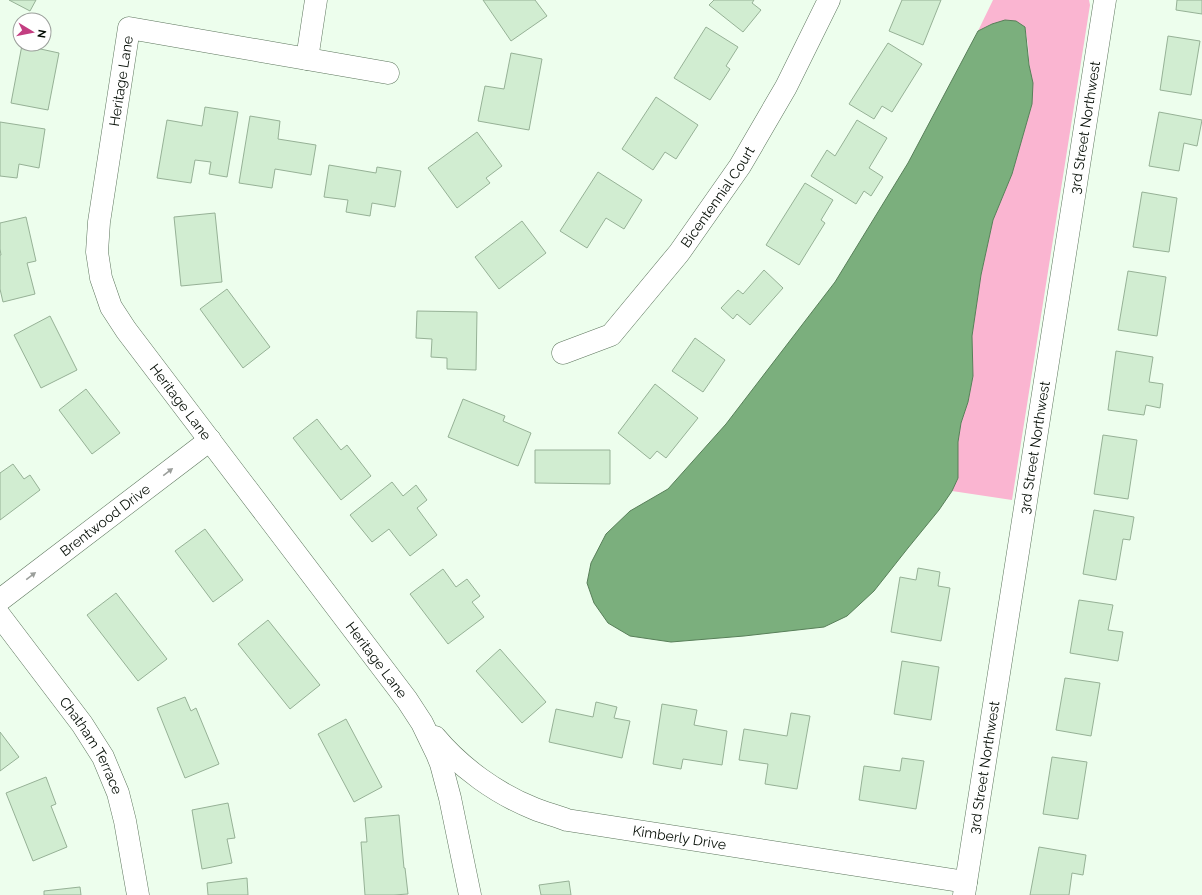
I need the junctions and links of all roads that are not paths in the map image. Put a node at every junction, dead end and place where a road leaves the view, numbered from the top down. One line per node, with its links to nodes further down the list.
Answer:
1 (316, 0): 4 (street)
2 (829, 0): 6 (street, Bicentennial Court)
3 (1105, 0): 11 (street, 3rd Street Northwest)
4 (307, 59): 5 (street, Heritage Lane); 7 (street, Heritage Lane)
5 (388, 73)
6 (563, 353)
7 (210, 440): 8 (street, Brentwood Drive, one-way to 7); 10 (street, Heritage Lane)
8 (0, 600)
9 (0, 616): 12 (street, Chatham Terrace)
10 (422, 723): 11 (street, Kimberly Drive); 13 (street, Heritage Lane)
11 (965, 889)
12 (138, 895)
13 (470, 895)

